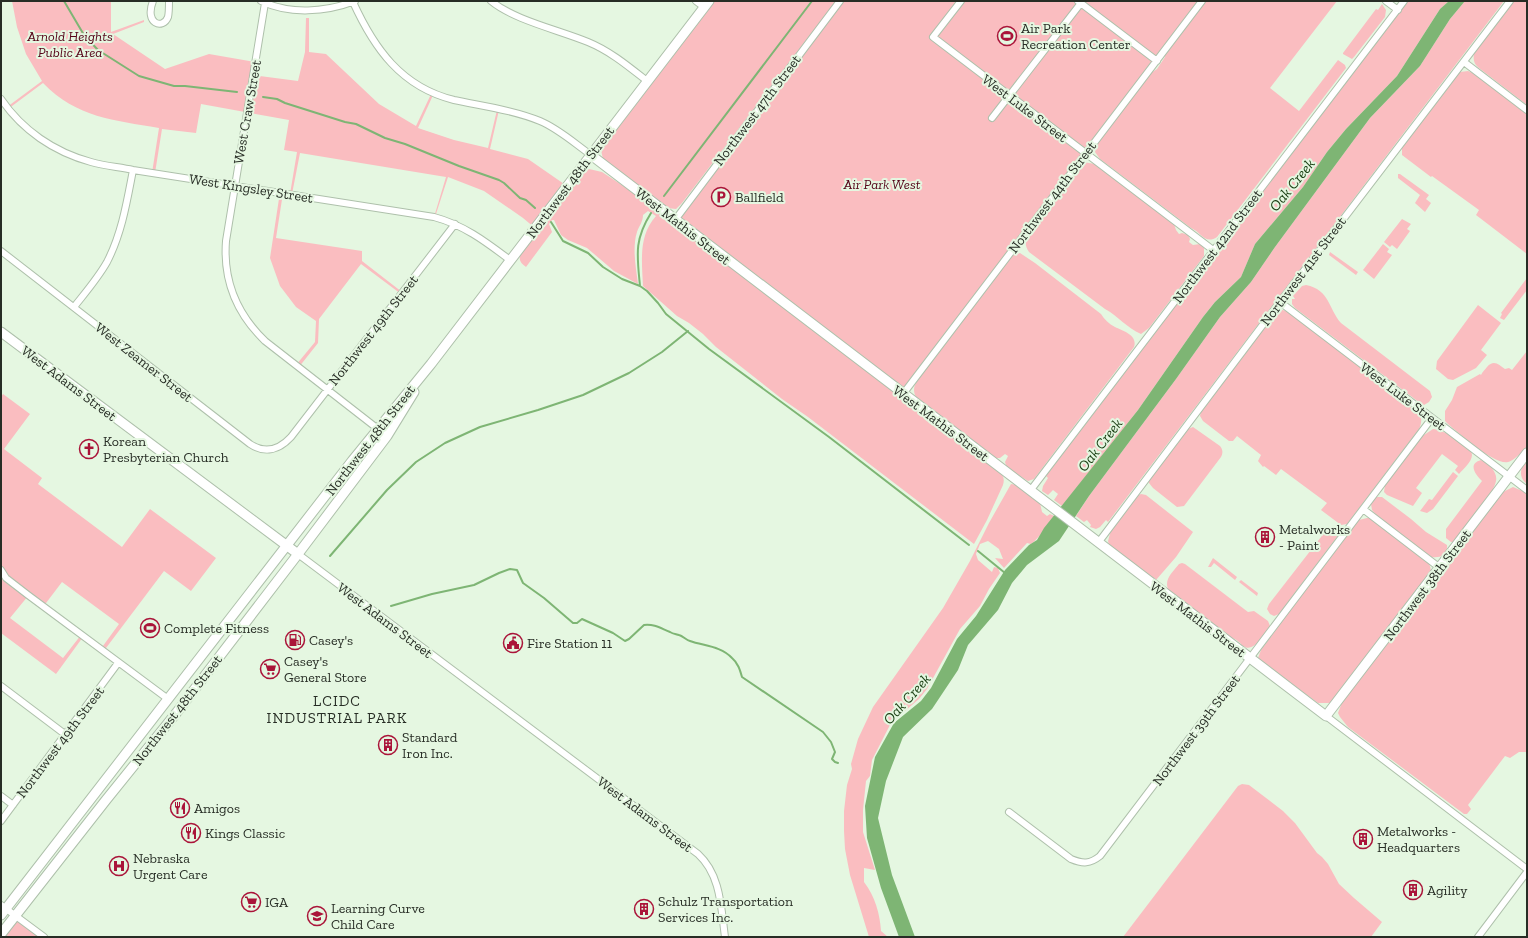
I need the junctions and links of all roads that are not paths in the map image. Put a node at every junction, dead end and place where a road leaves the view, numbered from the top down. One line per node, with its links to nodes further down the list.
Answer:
1 (153, 1): 2 (street)
2 (169, 1)
3 (491, 1): 18 (street)
4 (696, 1): 14 (street)
5 (840, 1): 27 (street, Northwest 47th Street)
6 (961, 1): 19 (street, West Luke Street)
7 (1202, 1): 16 (street, Northwest 44th Street)
8 (1386, 1): 15 (street)
9 (1404, 1): 15 (street, Northwest 42nd Street)
10 (1510, 1): 17 (street, Northwest 41st Street)
11 (263, 2): 12 (street); 26 (street, West Craw Street)
12 (354, 2): 24 (street, West Mathis Street)
13 (1079, 2): 16 (street); 19 (street)
14 (706, 4): 18 (main road, Northwest 48th Street)
15 (1398, 10): 29 (street, Northwest 42nd Street)
16 (1157, 61): 23 (street, Northwest 44th Street)
17 (1464, 62): 21 (street); 32 (street, Northwest 41st Street)
18 (647, 81): 24 (main road, Northwest 48th Street)
19 (1009, 96): 22 (street); 23 (street, West Luke Street)
20 (1, 99): 25 (street, West Kingsley Street)
21 (1527, 110)
22 (992, 118)
23 (1086, 154): 29 (street, West Luke Street); 37 (street, Northwest 44th Street)
24 (591, 155): 27 (main road, West Mathis Street); 31 (main road, Northwest 48th Street)
25 (134, 170): 26 (street, West Kingsley Street); 33 (street)
26 (234, 185): 28 (street, West Kingsley Street); 36 (street, West Craw Street)
27 (675, 220): 37 (main road, West Mathis Street)
28 (455, 224): 31 (street, West Kingsley Street); 36 (street, Northwest 49th Street)
29 (1213, 250): 45 (street, Northwest 42nd Street)
30 (1, 251): 33 (street, West Zeamer Street)
31 (510, 260): 35 (main road, Northwest 48th Street)
32 (1280, 302): 38 (street, West Luke Street); 47 (street, Northwest 41st Street)
33 (74, 308): 41 (street, West Zeamer Street)
34 (2, 334): 48 (main road, West Adams Street)
35 (431, 364): 39 (main road, Northwest 48th Street); 40 (main road, Northwest 48th Street)
36 (327, 390): 39 (street, West Craw Street); 41 (street, Northwest 49th Street)
37 (904, 394): 45 (main road, West Mathis Street)
38 (1432, 418): 43 (street, West Luke Street); 46 (street, Northwest 39th Street)
39 (378, 429): 40 (street, West Craw Street); 48 (main road, Northwest 48th Street)
40 (387, 436): 49 (main road, Northwest 48th Street)
41 (291, 437)
42 (1527, 453): 43 (main road, Northwest 38th Street)
43 (1509, 476): 44 (street, West Luke Street); 50 (main road, Northwest 38th Street)
44 (1527, 490)
45 (1030, 491): 47 (main road, West Mathis Street)
46 (1363, 509): 50 (street); 52 (street, Northwest 39th Street)
47 (1098, 542): 52 (main road, West Mathis Street)
48 (287, 546): 49 (main road, West Adams Street); 55 (main road, Northwest 48th Street)
49 (298, 554): 59 (main road, Northwest 48th Street); 68 (street, West Adams Street)
50 (1440, 568): 56 (main road, Northwest 38th Street)
51 (1, 570): 53 (street)
52 (1250, 659): 56 (main road, West Mathis Street); 61 (street, Northwest 39th Street)
53 (118, 663): 55 (street); 57 (street, Northwest 49th Street)
54 (1, 686): 57 (street)
55 (168, 699): 59 (main road); 64 (main road, Northwest 48th Street)
56 (1326, 716): 63 (street, West Mathis Street)
57 (66, 735): 60 (street, Northwest 49th Street)
58 (1, 796): 60 (street)
59 (106, 800): 65 (main road, Northwest 48th Street)
60 (13, 805): 62 (street, Northwest 49th Street)
61 (1009, 812)
62 (1, 821)
63 (1527, 870): 69 (street)
64 (3, 909): 65 (street)
65 (16, 916): 66 (main road, Northwest 48th Street); 67 (street)
66 (1, 934)
67 (44, 937)
68 (725, 937)
69 (1478, 937)

